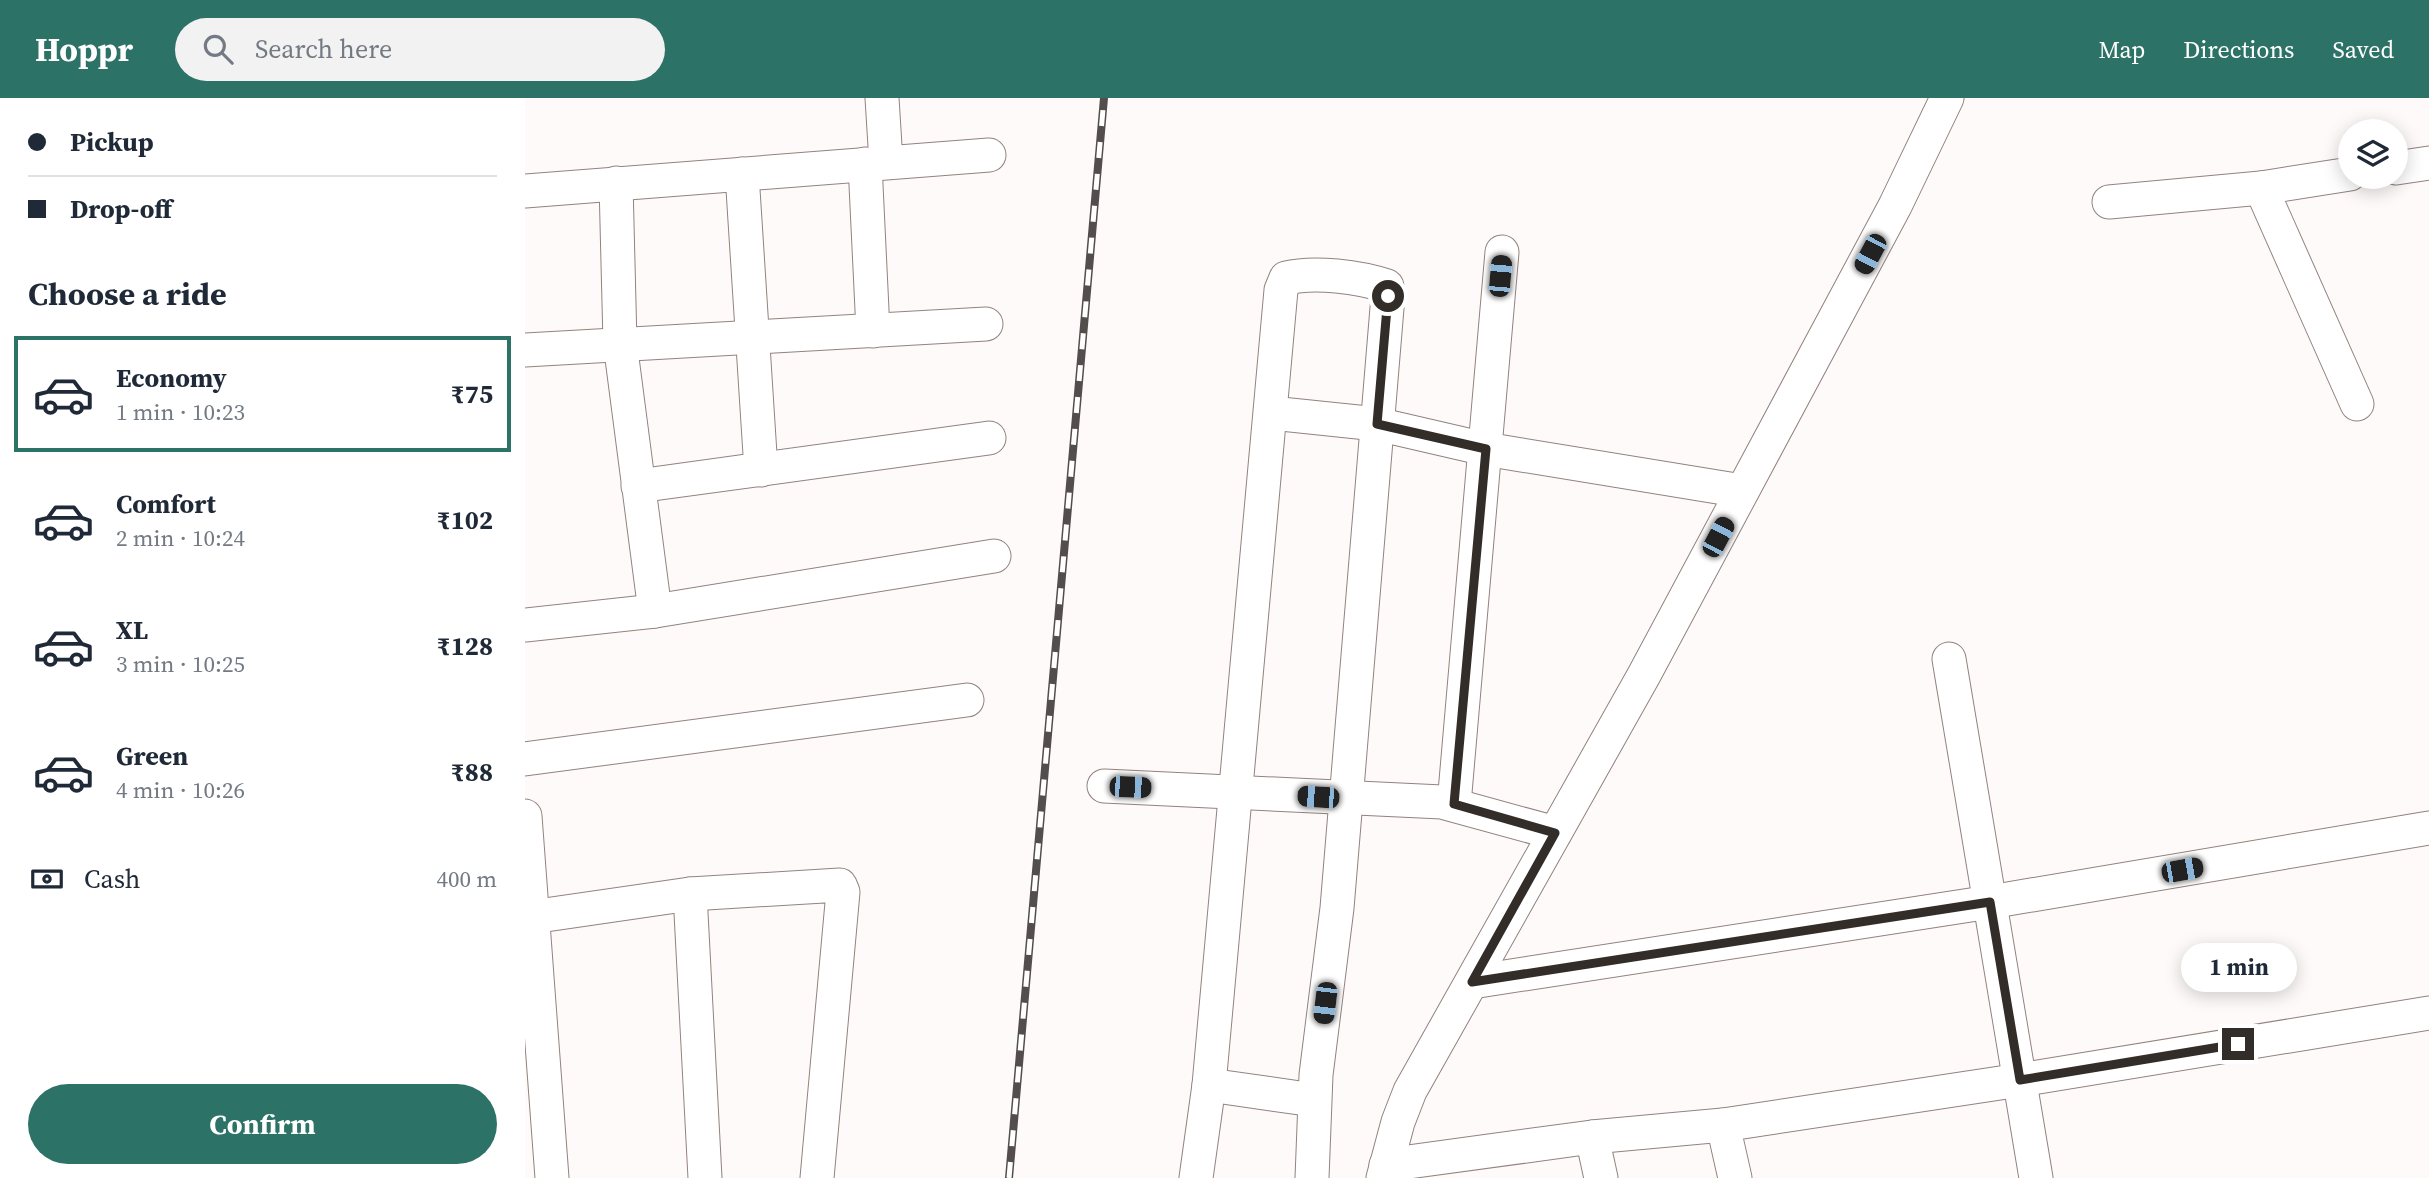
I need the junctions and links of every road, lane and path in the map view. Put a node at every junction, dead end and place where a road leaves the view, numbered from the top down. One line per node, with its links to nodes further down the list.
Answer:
1 (882, 98): 4 (street)
2 (1947, 98): 26 (street)
3 (989, 155): 4 (street)
4 (875, 163): 7 (street); 15 (street)
5 (2429, 163): 6 (street)
6 (2408, 166)
7 (742, 174): 9 (street); 16 (street)
8 (2338, 176): 10 (street)
9 (616, 183): 11 (street); 17 (street)
10 (2261, 188): 12 (street); 19 (street)
11 (525, 191)
12 (2109, 202)
13 (1502, 251): 23 (street)
14 (986, 324): 15 (street)
15 (873, 331): 16 (street)
16 (752, 338): 17 (street); 24 (street)
17 (620, 343): 18 (street); 25 (street)
18 (525, 350)
19 (2357, 404)
20 (1271, 413): 21 (street); 21 (street); 34 (street)
21 (1377, 424): 23 (street); 35 (street)
22 (989, 438): 24 (street)
23 (1486, 449): 26 (street); 36 (street)
24 (761, 470): 25 (street)
25 (638, 486): 28 (street)
26 (1742, 491): 39 (street)
27 (994, 556): 28 (street)
28 (655, 611): 29 (street)
29 (525, 625)
30 (1949, 659): 41 (street)
31 (967, 700): 32 (street)
32 (525, 759)
33 (1104, 786): 34 (street)
34 (1236, 791): 35 (street); 47 (street)
35 (1345, 798): 36 (street); 48 (street)
36 (1454, 804): 39 (street)
37 (525, 816): 42 (street)
38 (2429, 828): 41 (street)
39 (1555, 833): 43 (street)
40 (690, 894): 42 (street); 53 (street); 54 (street)
41 (1990, 902): 43 (street); 46 (street)
42 (528, 917): 45 (street)
43 (1472, 982): 51 (street)
44 (2429, 1013): 46 (street)
45 (533, 1042): 52 (street)
46 (2020, 1080): 49 (street); 59 (street)
47 (1209, 1085): 48 (street); 55 (street)
48 (1314, 1100): 56 (street)
49 (1723, 1125): 50 (street); 58 (street)
50 (1593, 1138): 51 (street); 57 (street)
51 (1385, 1171)
52 (552, 1178)
53 (705, 1178)
54 (817, 1178)
55 (1196, 1178)
56 (1312, 1178)
57 (1601, 1178)
58 (1735, 1178)
59 (2036, 1178)

